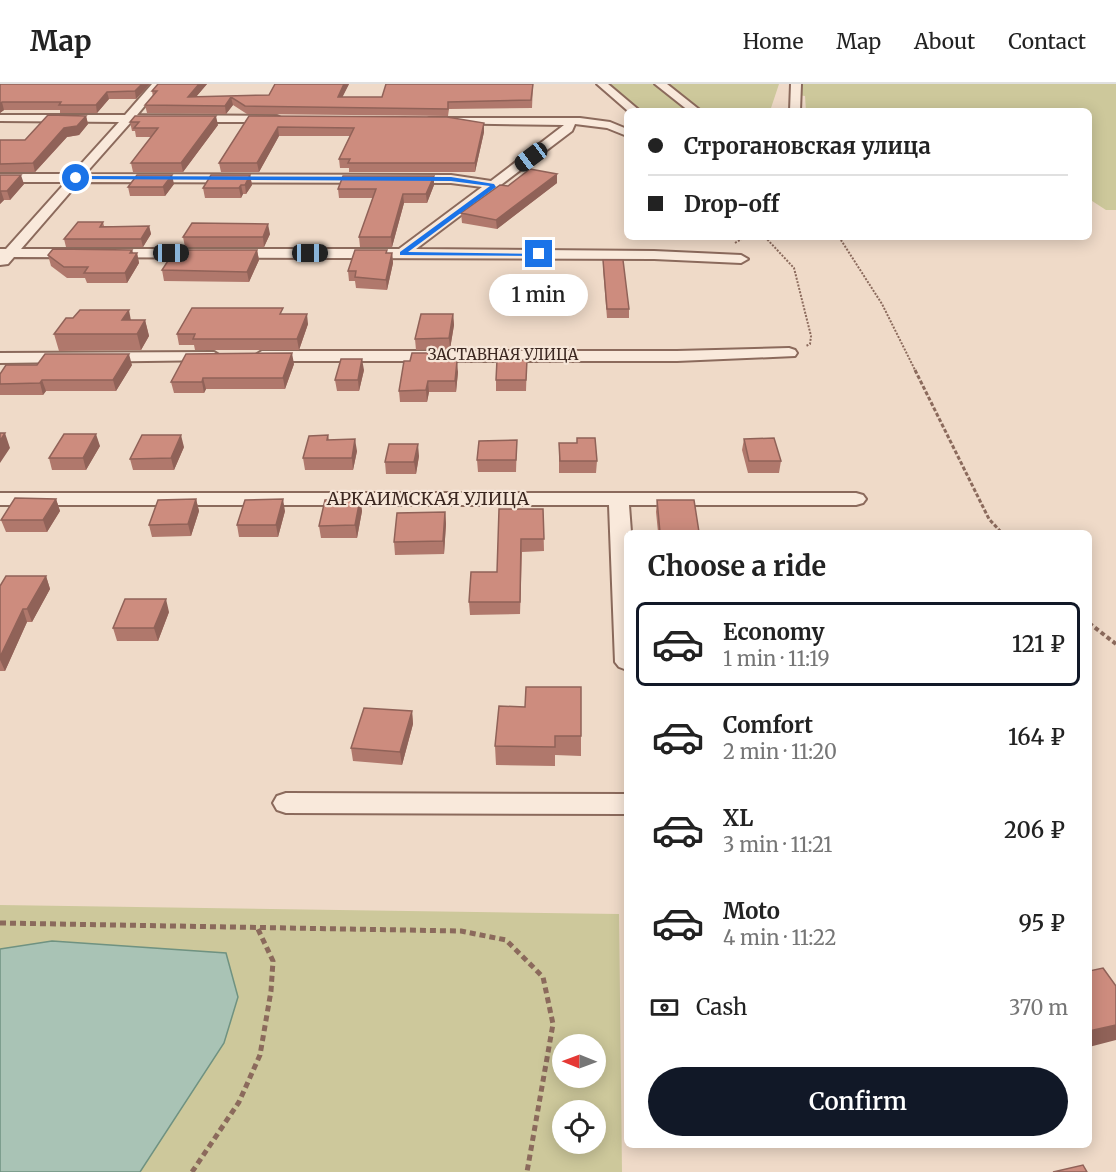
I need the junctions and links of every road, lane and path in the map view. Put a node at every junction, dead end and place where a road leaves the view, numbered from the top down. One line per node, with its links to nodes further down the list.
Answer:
1 (158, 84): 9 (street)
2 (602, 84): 5 (street)
3 (660, 84): 6 (street)
4 (796, 84): 7 (street)
5 (631, 108)
6 (692, 108)
7 (795, 108)
8 (0, 118): 9 (street)
9 (128, 118): 10 (street); 15 (street)
10 (294, 119)
11 (423, 120): 12 (street)
12 (565, 120): 13 (street); 16 (street)
13 (624, 132)
14 (0, 178): 15 (street)
15 (76, 178): 16 (street); 20 (street)
16 (494, 185): 19 (street)
17 (768, 240): 22 (path)
18 (841, 240): 27 (path)
19 (402, 253): 20 (street); 21 (street)
20 (3, 257)
21 (741, 259)
22 (789, 352): 23 (street, ЗАСТАВНАЯ УЛИЦА)
23 (0, 357)
24 (0, 499): 25 (street, АРКАИМСКАЯ УЛИЦА)
25 (619, 499): 26 (street, АРКАИМСКАЯ УЛИЦА); 28 (street)
26 (856, 499)
27 (998, 530)
28 (624, 601)
29 (1092, 624): 30 (path)
30 (1116, 644)
31 (286, 803): 32 (street)
32 (624, 804)
33 (0, 923): 34 (path)
34 (257, 927): 35 (path); 36 (path)
35 (192, 1172)
36 (527, 1172)

